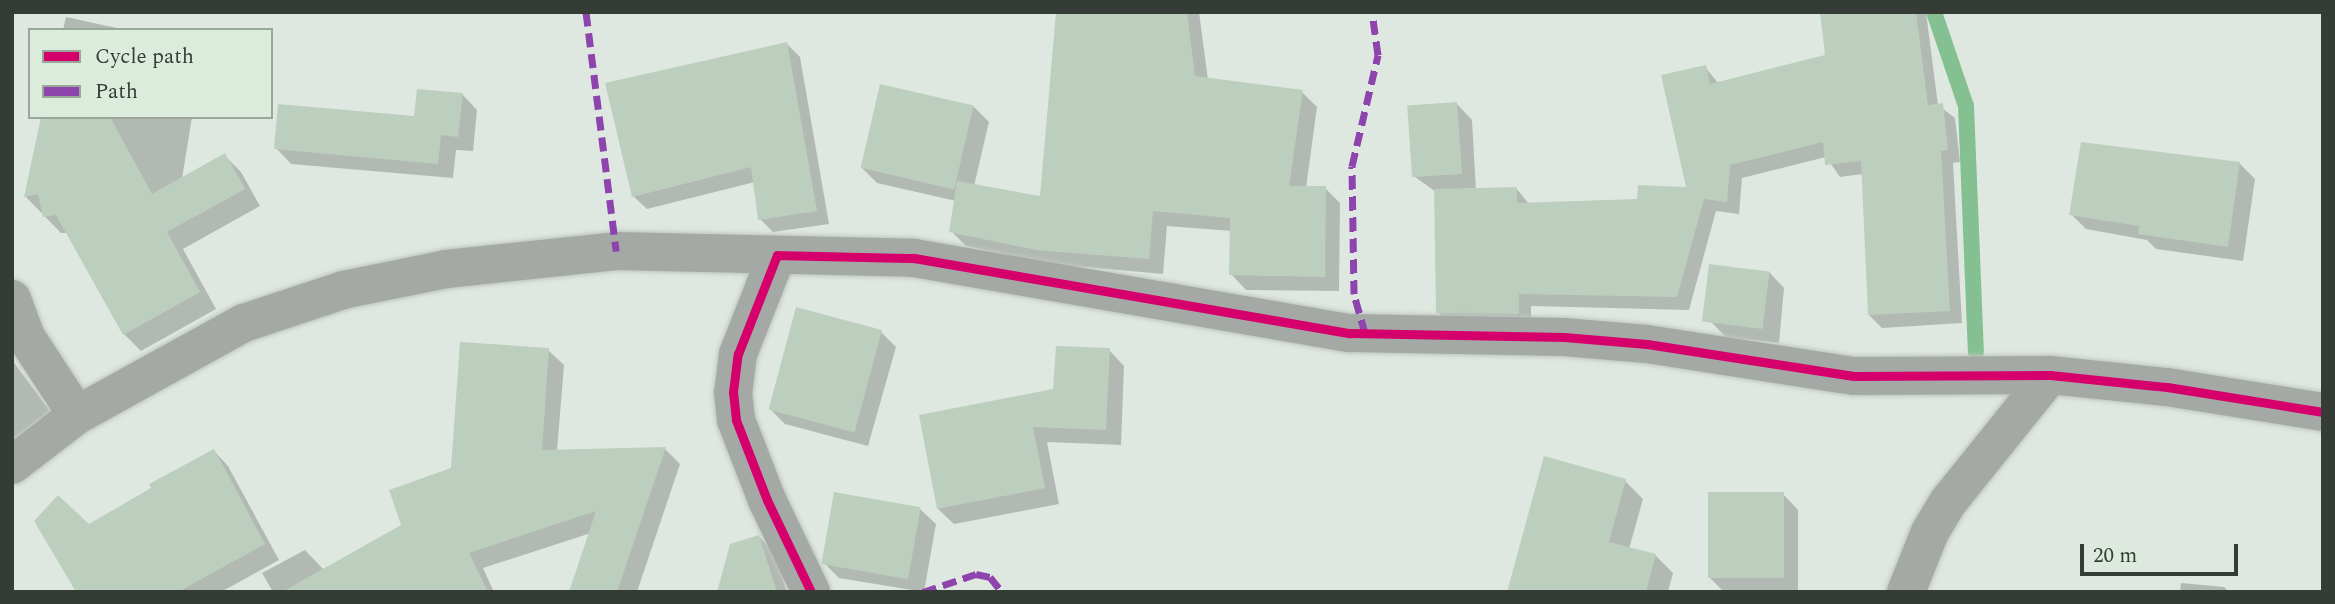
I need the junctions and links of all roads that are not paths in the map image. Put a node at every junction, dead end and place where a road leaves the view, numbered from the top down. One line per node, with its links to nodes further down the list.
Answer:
1 (776, 255): 3 (street); 5 (street); 7 (street)
2 (12, 299): 5 (street)
3 (2050, 374): 4 (street); 8 (street)
4 (2323, 412)
5 (77, 415): 6 (street)
6 (12, 465)
7 (811, 592)
8 (1906, 592)

